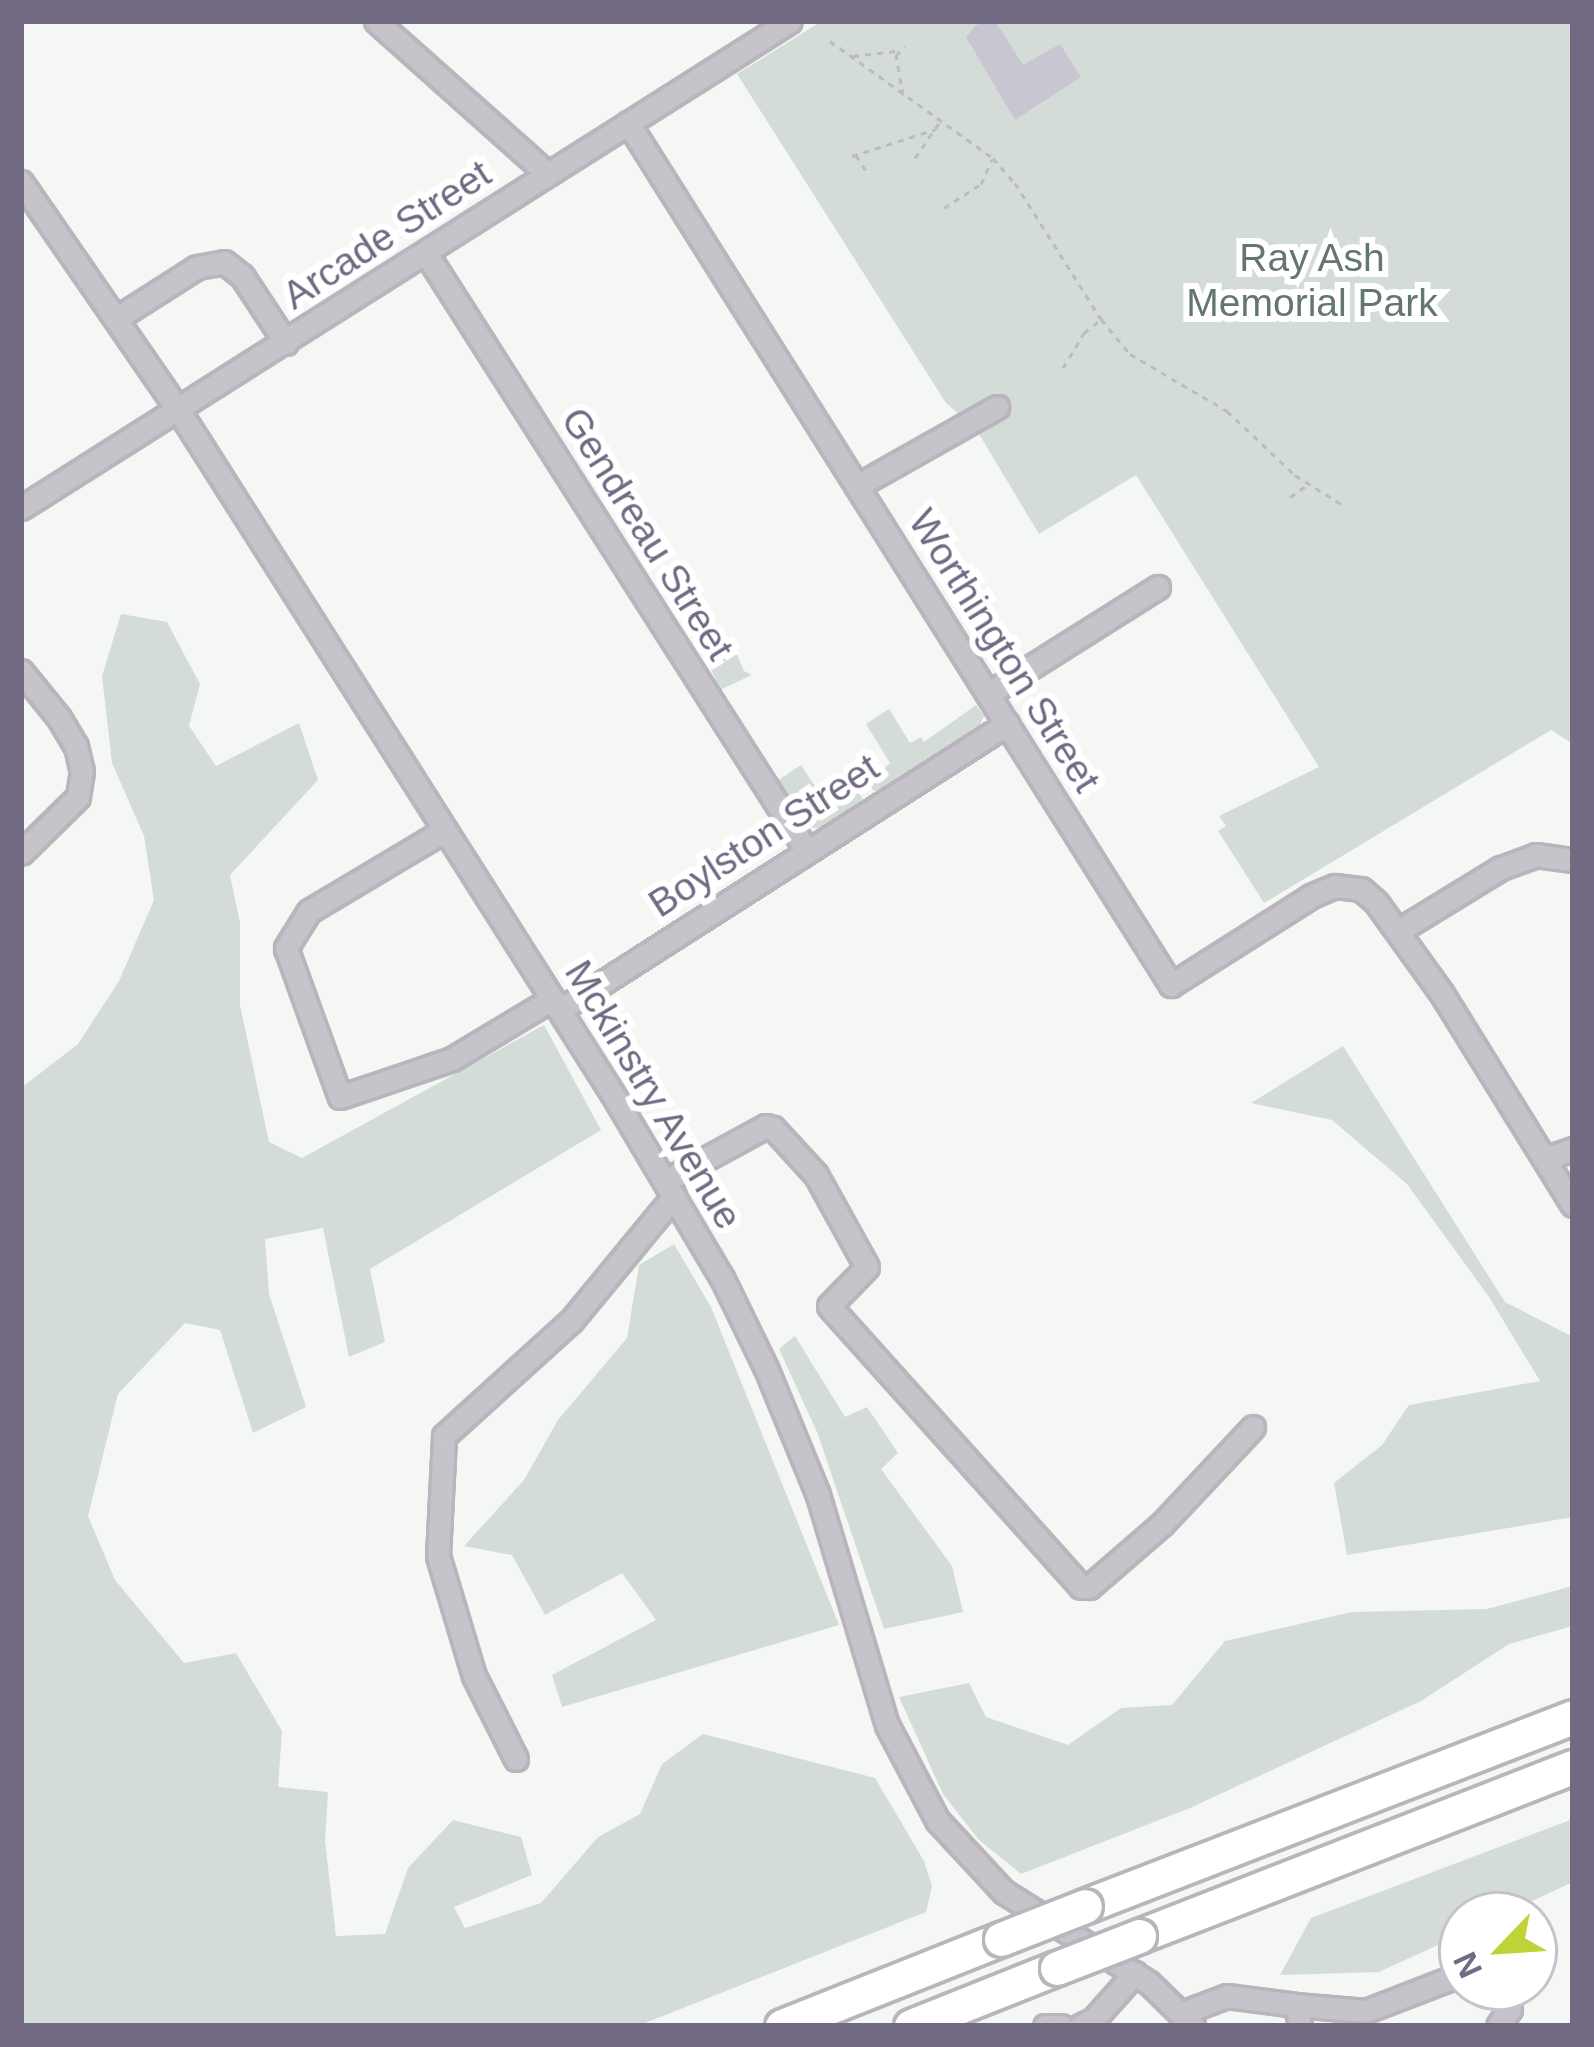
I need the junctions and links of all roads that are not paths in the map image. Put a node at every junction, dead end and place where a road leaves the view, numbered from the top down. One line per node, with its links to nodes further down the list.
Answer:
1 (376, 21): 4 (street)
2 (790, 21): 3 (street, Arcade Street)
3 (628, 124): 4 (street, Arcade Street); 11 (street, Worthington Street)
4 (548, 174): 6 (street, Arcade Street)
5 (21, 182): 7 (street, Mckinstry Avenue)
6 (427, 254): 8 (street, Arcade Street); 18 (street, Gendreau Street)
7 (117, 318): 8 (street); 10 (street, Mckinstry Avenue)
8 (286, 343): 10 (street, Arcade Street)
9 (997, 407): 11 (street)
10 (179, 411): 12 (street, Arcade Street); 17 (street, Mckinstry Avenue)
11 (857, 486): 15 (street, Worthington Street)
12 (21, 508)
13 (1158, 587): 15 (street)
14 (21, 671): 19 (street)
15 (988, 694): 16 (street, Worthington Street)
16 (1006, 724): 18 (street, Boylston Street); 21 (street, Worthington Street)
17 (445, 830): 22 (street, Mckinstry Avenue); 22 (street, Boylston Street)
18 (807, 851): 22 (street, Boylston Street)
19 (21, 853)
20 (1573, 860): 21 (street)
21 (1398, 931): 24 (street)
22 (556, 1004): 25 (street, Mckinstry Avenue)
23 (1573, 1149): 24 (street)
24 (1547, 1158): 26 (street)
25 (670, 1188): 27 (street); 29 (street); 31 (street, Mckinstry Avenue)
26 (1573, 1205)
27 (1253, 1427)
28 (1573, 1717): 35 (highway, bridge)
29 (515, 1759)
30 (1573, 1767): 36 (highway, bridge)
31 (1135, 1973): 34 (street, Mckinstry Avenue); 39 (street)
32 (1438, 1983): 33 (street)
33 (1298, 2015): 34 (street)
34 (1187, 2019)
35 (782, 2026)
36 (911, 2026)
37 (1045, 2026): 38 (street)
38 (1060, 2026)
39 (1080, 2026)

